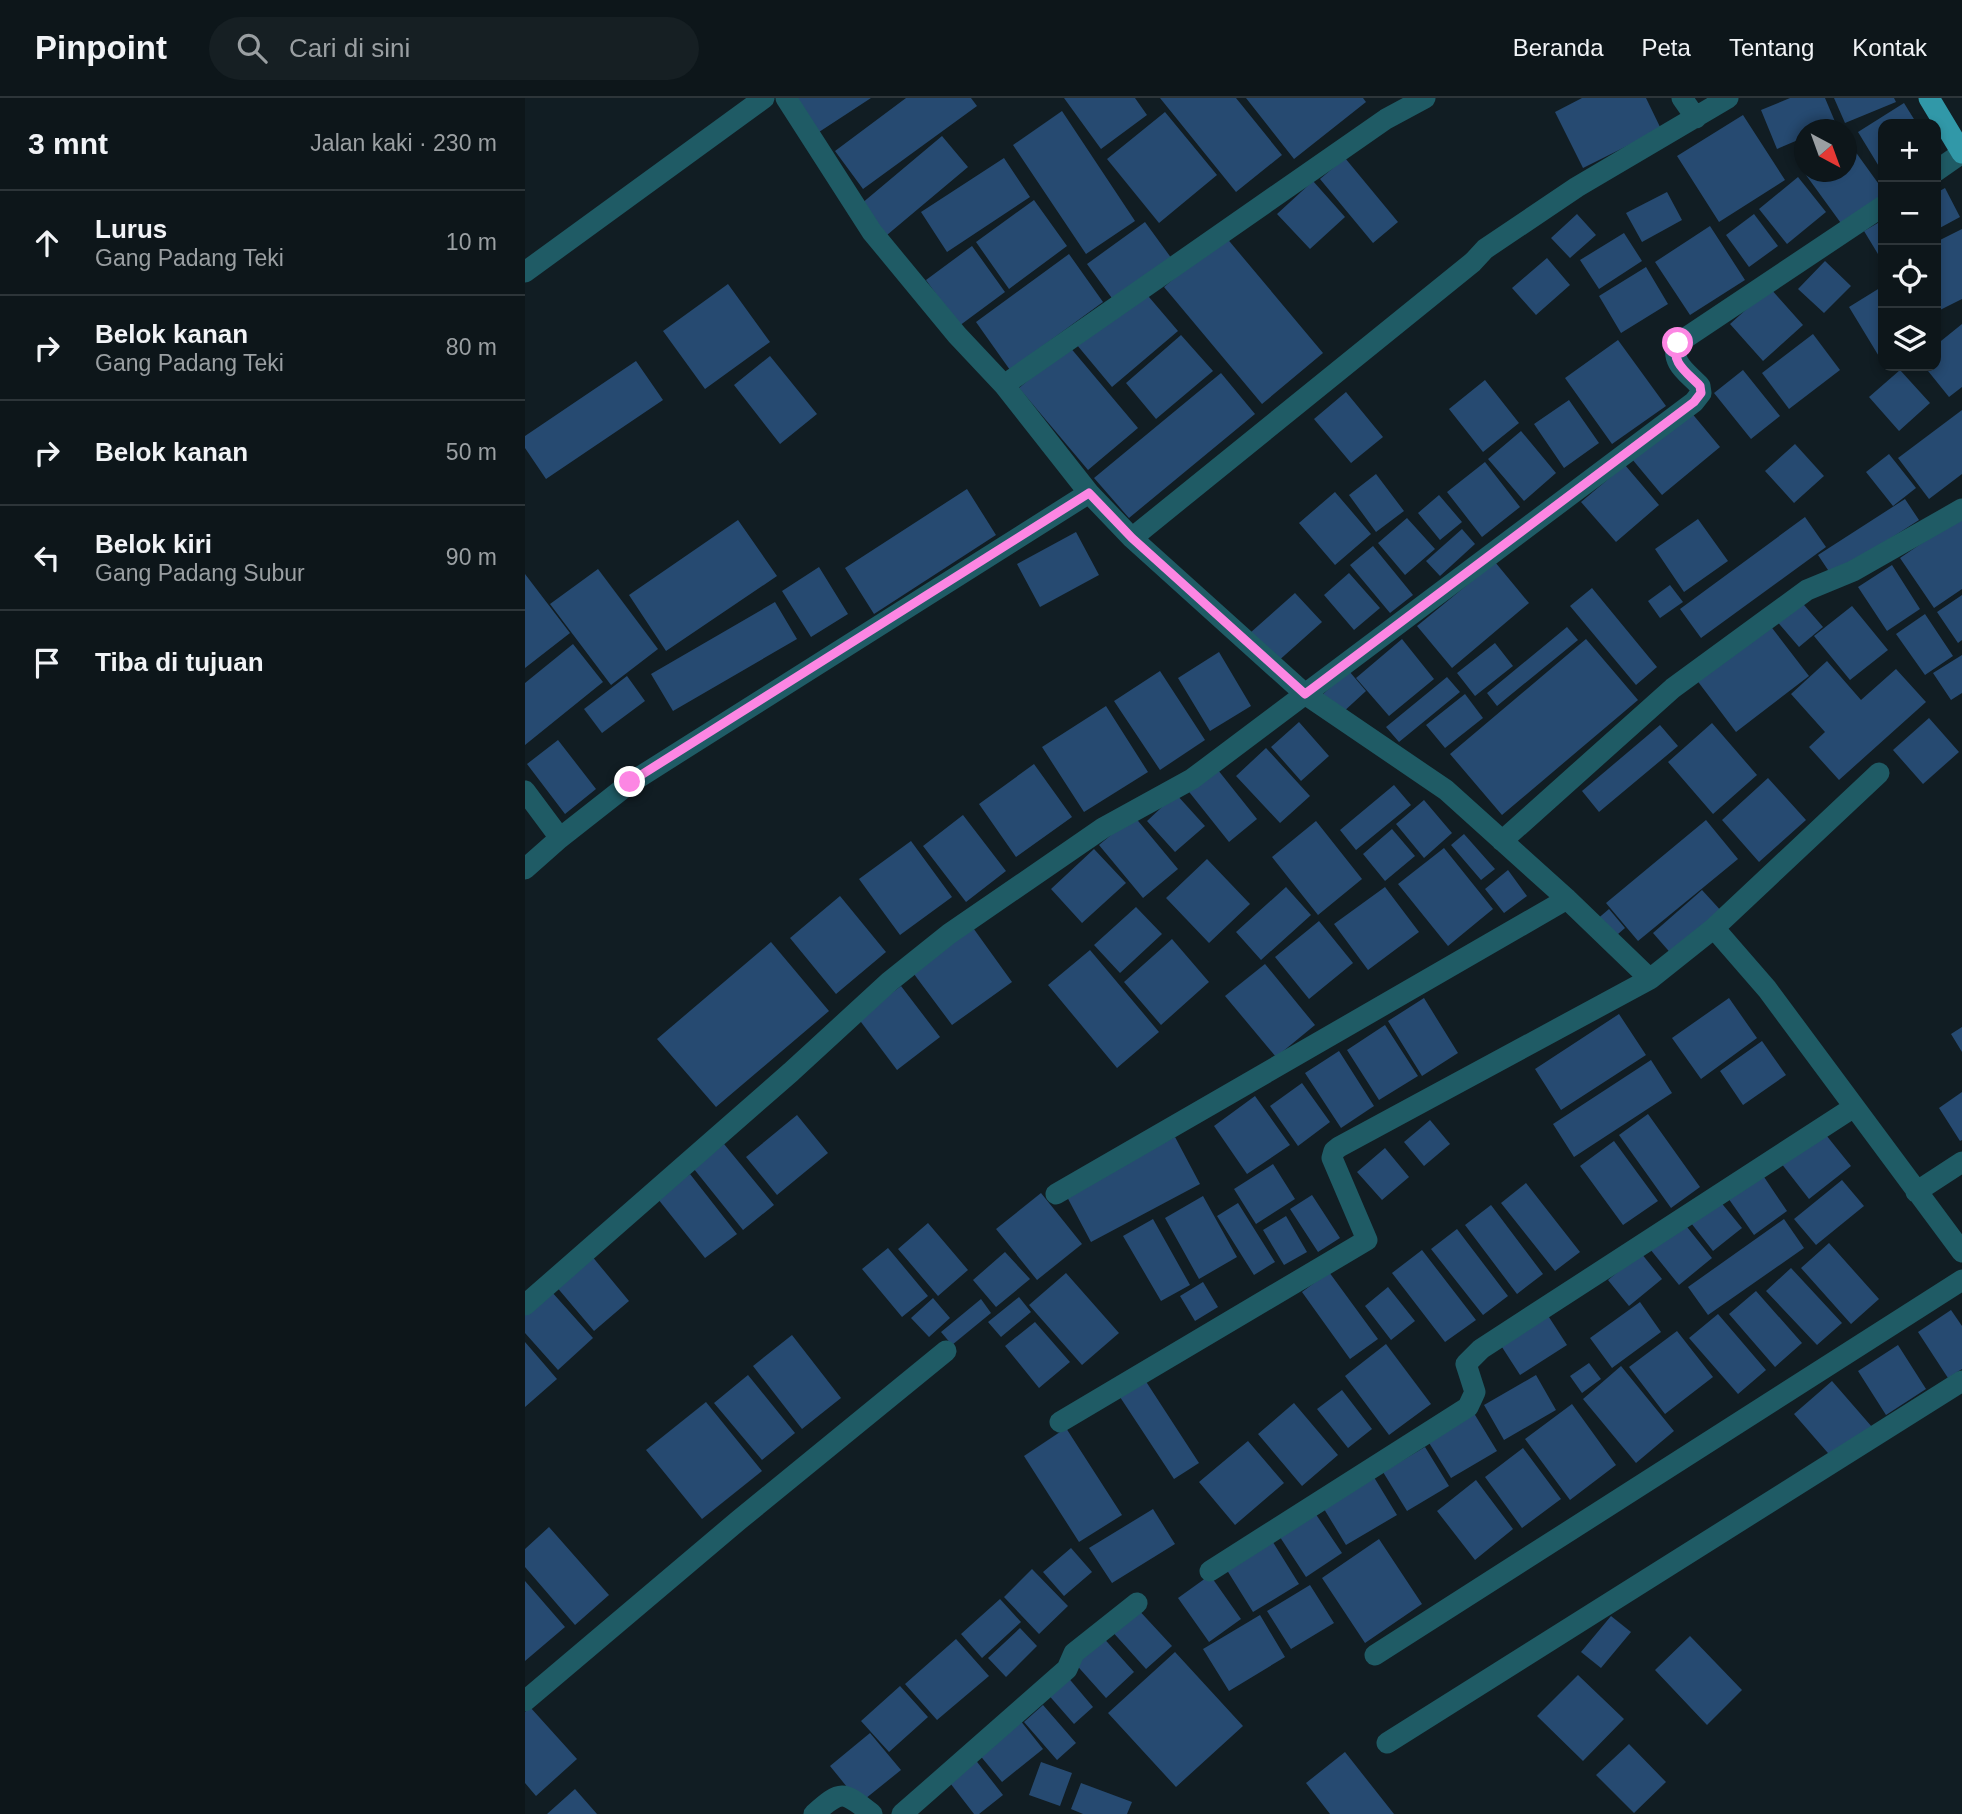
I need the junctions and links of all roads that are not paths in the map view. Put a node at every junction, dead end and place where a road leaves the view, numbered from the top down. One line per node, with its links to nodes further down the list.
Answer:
1 (764, 98): 11 (street)
2 (786, 98): 12 (street)
3 (1425, 98): 12 (street)
4 (1682, 98): 7 (street)
5 (1728, 98): 7 (street)
6 (1929, 98): 8 (main road)
7 (1696, 118): 15 (street)
8 (1962, 153): 9 (street)
9 (1941, 168)
10 (1878, 209): 16 (street)
11 (525, 272)
12 (1004, 385): 13 (street)
13 (1089, 493): 15 (street); 19 (street)
14 (1962, 509): 20 (street)
15 (1132, 538): 16 (street)
16 (1305, 694): 20 (street); 31 (street)
17 (1879, 773): 23 (street)
18 (525, 791): 19 (street)
19 (560, 838): 21 (street)
20 (1501, 841): 22 (street)
21 (525, 869)
22 (1567, 900): 24 (street); 28 (street)
23 (1714, 928): 24 (street); 25 (street)
24 (1650, 979): 34 (street)
25 (1854, 1107): 27 (street); 35 (street)
26 (1962, 1161): 27 (street)
27 (1916, 1192): 29 (street)
28 (1056, 1195)
29 (1962, 1252)
30 (1962, 1280): 37 (street)
31 (525, 1305)
32 (946, 1351): 38 (street)
33 (1962, 1381): 39 (street)
34 (1060, 1422)
35 (1210, 1571)
36 (1137, 1602): 42 (street)
37 (1375, 1655)
38 (525, 1701)
39 (1387, 1743)
40 (814, 1814): 41 (street)
41 (872, 1814)
42 (902, 1814)

